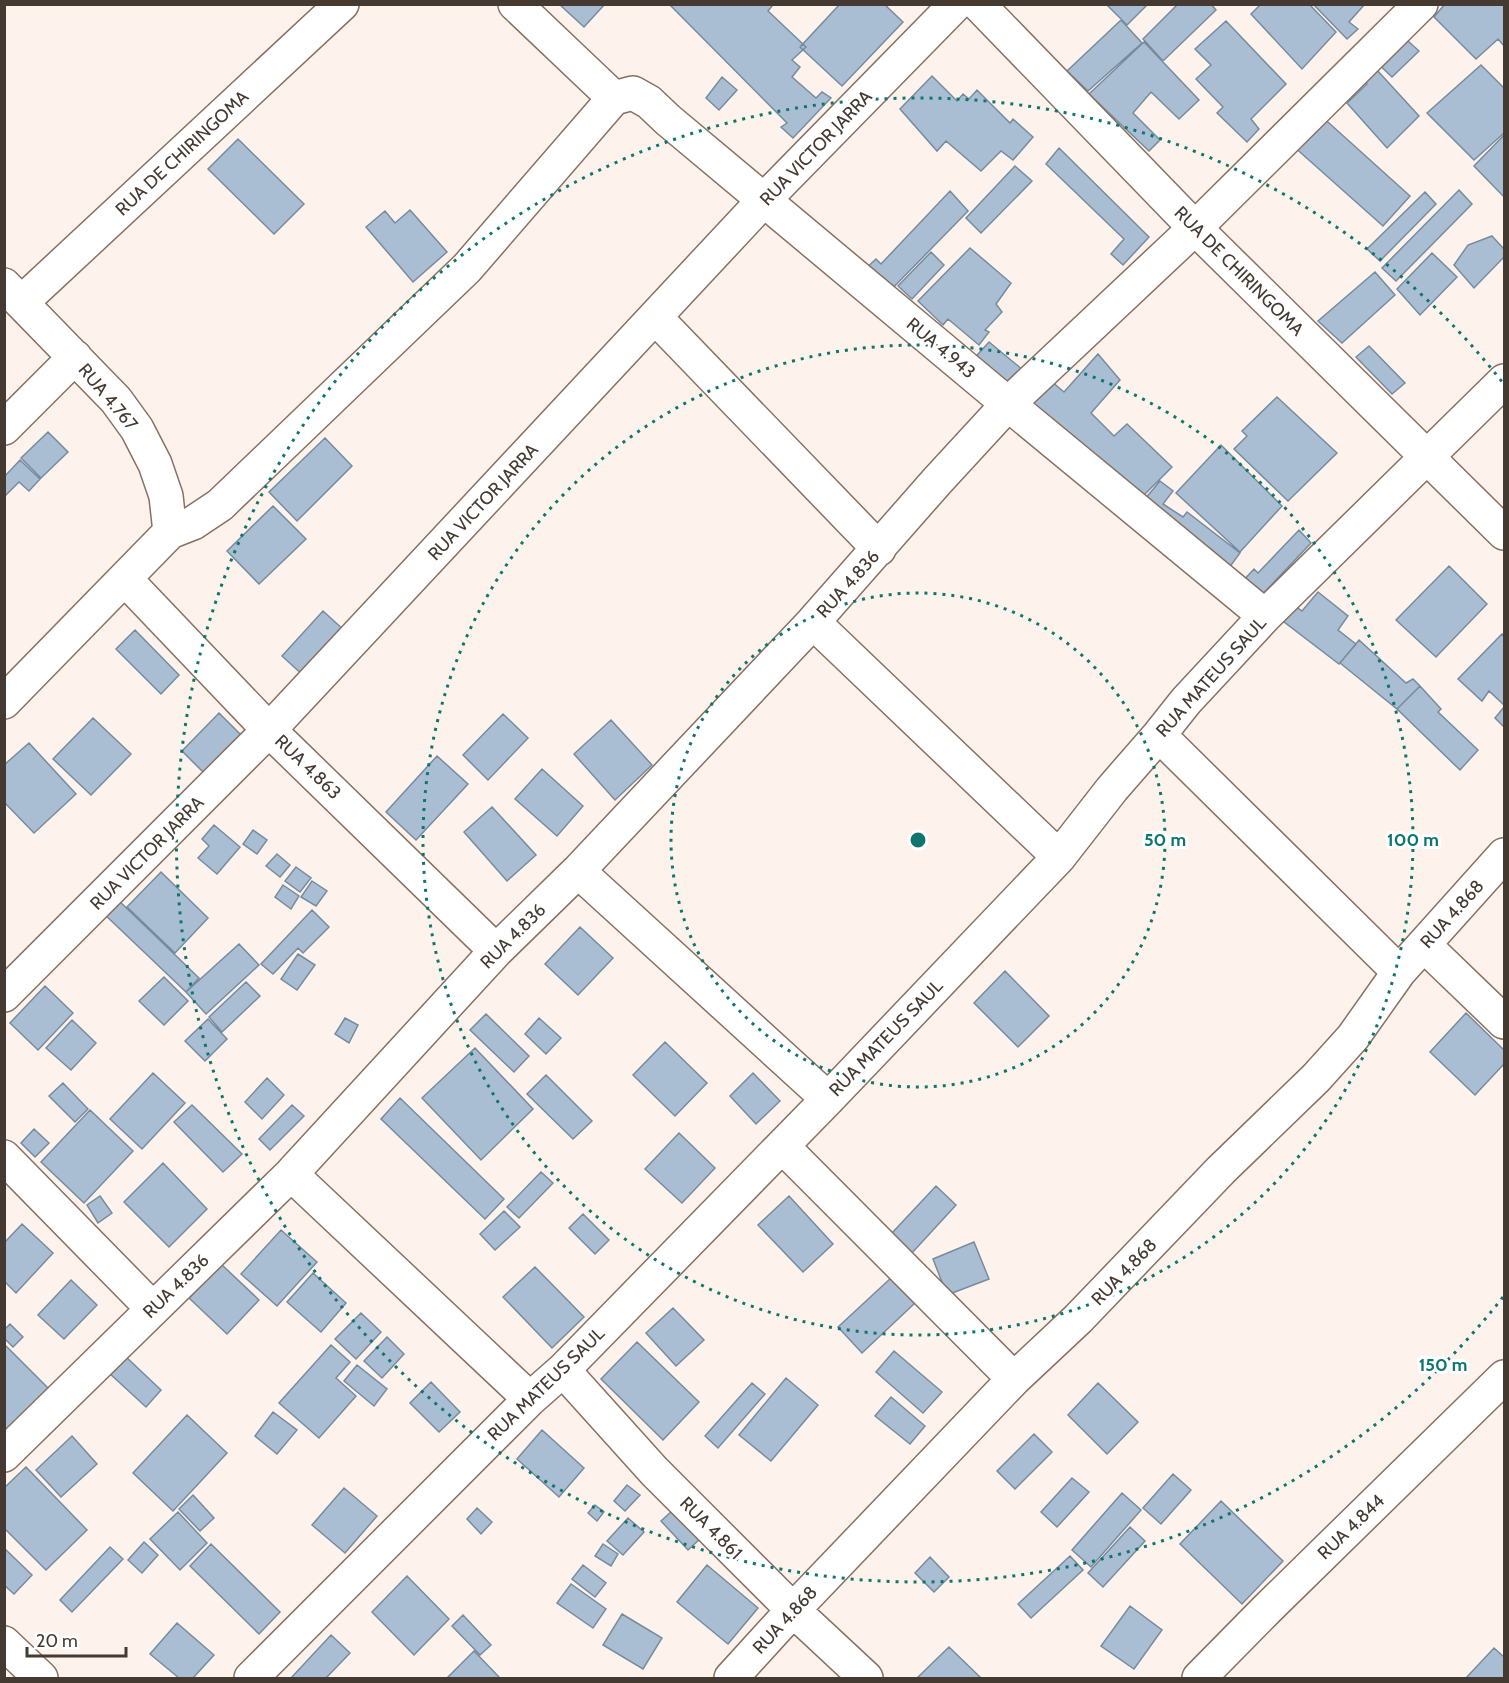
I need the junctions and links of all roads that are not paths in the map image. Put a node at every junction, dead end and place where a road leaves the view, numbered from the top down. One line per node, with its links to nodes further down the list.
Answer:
1 (342, 4): 9 (street, RUA DE CHIRINGOMA)
2 (515, 4): 6 (street)
3 (956, 4): 7 (street, RUA VICTOR JARRA)
4 (978, 4): 8 (street, RUA DE CHIRINGOMA)
5 (1420, 4): 8 (street, RUA 4.836)
6 (614, 98): 7 (street, RUA 4.943); 16 (street)
7 (764, 200): 10 (street, RUA VICTOR JARRA); 13 (street, RUA 4.943)
8 (1195, 228): 13 (street, RUA 4.836); 15 (street, RUA DE CHIRINGOMA)
9 (13, 294): 11 (street, RUA 4.767)
10 (655, 317): 18 (street); 23 (street, RUA VICTOR JARRA)
11 (75, 357): 14 (street); 16 (street, RUA 4.767)
12 (1504, 381): 15 (street, RUA MATEUS SAUL)
13 (1008, 404): 18 (street, RUA 4.836); 20 (street, RUA 4.943)
14 (4, 428)
15 (1427, 457): 17 (street, RUA DE CHIRINGOMA); 20 (street, RUA MATEUS SAUL)
16 (170, 532): 19 (street)
17 (1504, 533)
18 (879, 549): 21 (street, RUA 4.836)
19 (125, 579): 22 (street); 23 (street, RUA 4.863)
20 (1265, 616): 24 (street, RUA MATEUS SAUL)
21 (813, 622): 26 (street); 27 (street, RUA 4.836)
22 (4, 702)
23 (269, 730): 29 (street, RUA 4.863); 31 (street, RUA VICTOR JARRA)
24 (1159, 735): 26 (street, RUA MATEUS SAUL); 30 (street)
25 (1504, 855): 28 (street, RUA 4.868)
26 (1059, 857): 33 (street, RUA MATEUS SAUL)
27 (578, 871): 29 (street, RUA 4.836); 33 (street)
28 (1424, 945): 30 (street, RUA 4.868); 32 (street)
29 (496, 951): 36 (street, RUA 4.836)
30 (1399, 972): 40 (street, RUA 4.868)
31 (4, 994)
32 (1504, 1022)
33 (828, 1099): 34 (street, RUA MATEUS SAUL)
34 (782, 1146): 38 (street, RUA MATEUS SAUL); 40 (street)
35 (4, 1157): 37 (street)
36 (291, 1174): 37 (street, RUA 4.836); 41 (street)
37 (153, 1309): 42 (street, RUA 4.836)
38 (563, 1370): 41 (street, RUA MATEUS SAUL); 43 (street, RUA 4.861)
39 (1504, 1377): 49 (street, RUA 4.844)
40 (1014, 1379): 43 (street, RUA 4.868)
41 (530, 1399): 46 (street, RUA MATEUS SAUL)
42 (4, 1455)
43 (793, 1610): 47 (street, RUA 4.868); 48 (street, RUA 4.861)
44 (4, 1643): 45 (street)
45 (41, 1678)
46 (251, 1678)
47 (731, 1678)
48 (866, 1678)
49 (1199, 1678)

